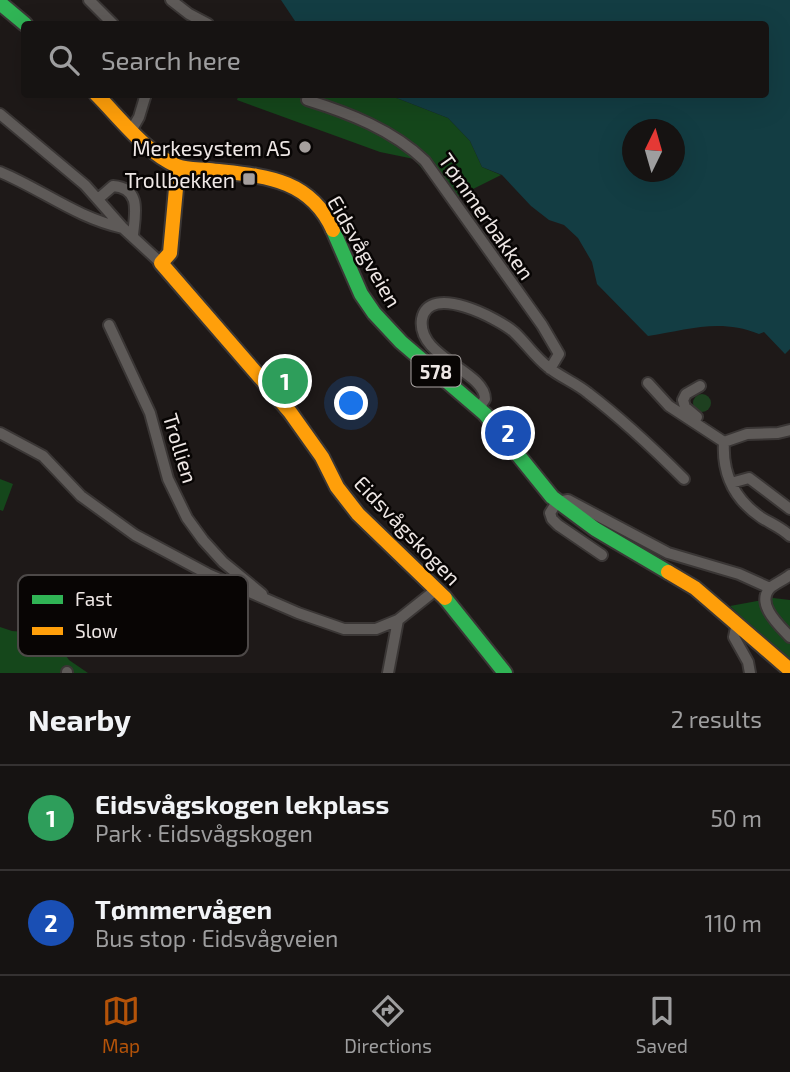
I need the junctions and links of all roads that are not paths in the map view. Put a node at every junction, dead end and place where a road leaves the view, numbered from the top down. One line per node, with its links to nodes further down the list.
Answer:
1 (89, 0): 5 (street)
2 (171, 0): 6 (street)
3 (0, 3): 4 (main road)
4 (21, 21)
5 (110, 21)
6 (202, 21)
7 (100, 98): 11 (main road, Eidsvågveien / 578)
8 (145, 98): 11 (street)
9 (307, 100): 19 (street, Tømmerbakken)
10 (0, 114): 14 (street)
11 (131, 131): 12 (main road, Eidsvågveien / 578)
12 (178, 167): 17 (main road); 22 (main road, Eidsvågveien / 578)
13 (0, 172): 15 (street)
14 (98, 199): 15 (street); 16 (street)
15 (123, 228): 16 (street)
16 (133, 235): 17 (street)
17 (161, 263): 37 (main road, Eidsvågskogen)
18 (109, 325): 33 (street, Trollien)
19 (550, 369): 22 (street); 26 (street)
20 (648, 383): 25 (street)
21 (699, 386): 25 (street)
22 (479, 408): 28 (main road, Eidsvågveien / 578)
23 (790, 430): 25 (street)
24 (0, 433): 32 (street, Trollien)
25 (724, 442): 27 (street)
26 (684, 479)
27 (731, 483): 29 (street); 30 (street)
28 (557, 502): 31 (street, Eidsvågveien); 36 (street); 41 (main road, Eidsvågveien / 578)
29 (790, 509)
30 (790, 536)
31 (602, 555)
32 (210, 575)
33 (240, 575)
34 (790, 575): 36 (street)
35 (248, 582): 39 (street, Trollien)
36 (770, 588): 42 (street)
37 (437, 589): 40 (street, Trollien); 45 (main road, Eidsvågskogen)
38 (248, 591): 39 (street, Trollien)
39 (266, 598): 40 (street, Trollien)
40 (398, 620): 44 (street)
41 (737, 623): 43 (main road, Eidsvågveien / 578); 46 (street)
42 (790, 637)
43 (790, 670)
44 (388, 673)
45 (505, 673)
46 (750, 673)

